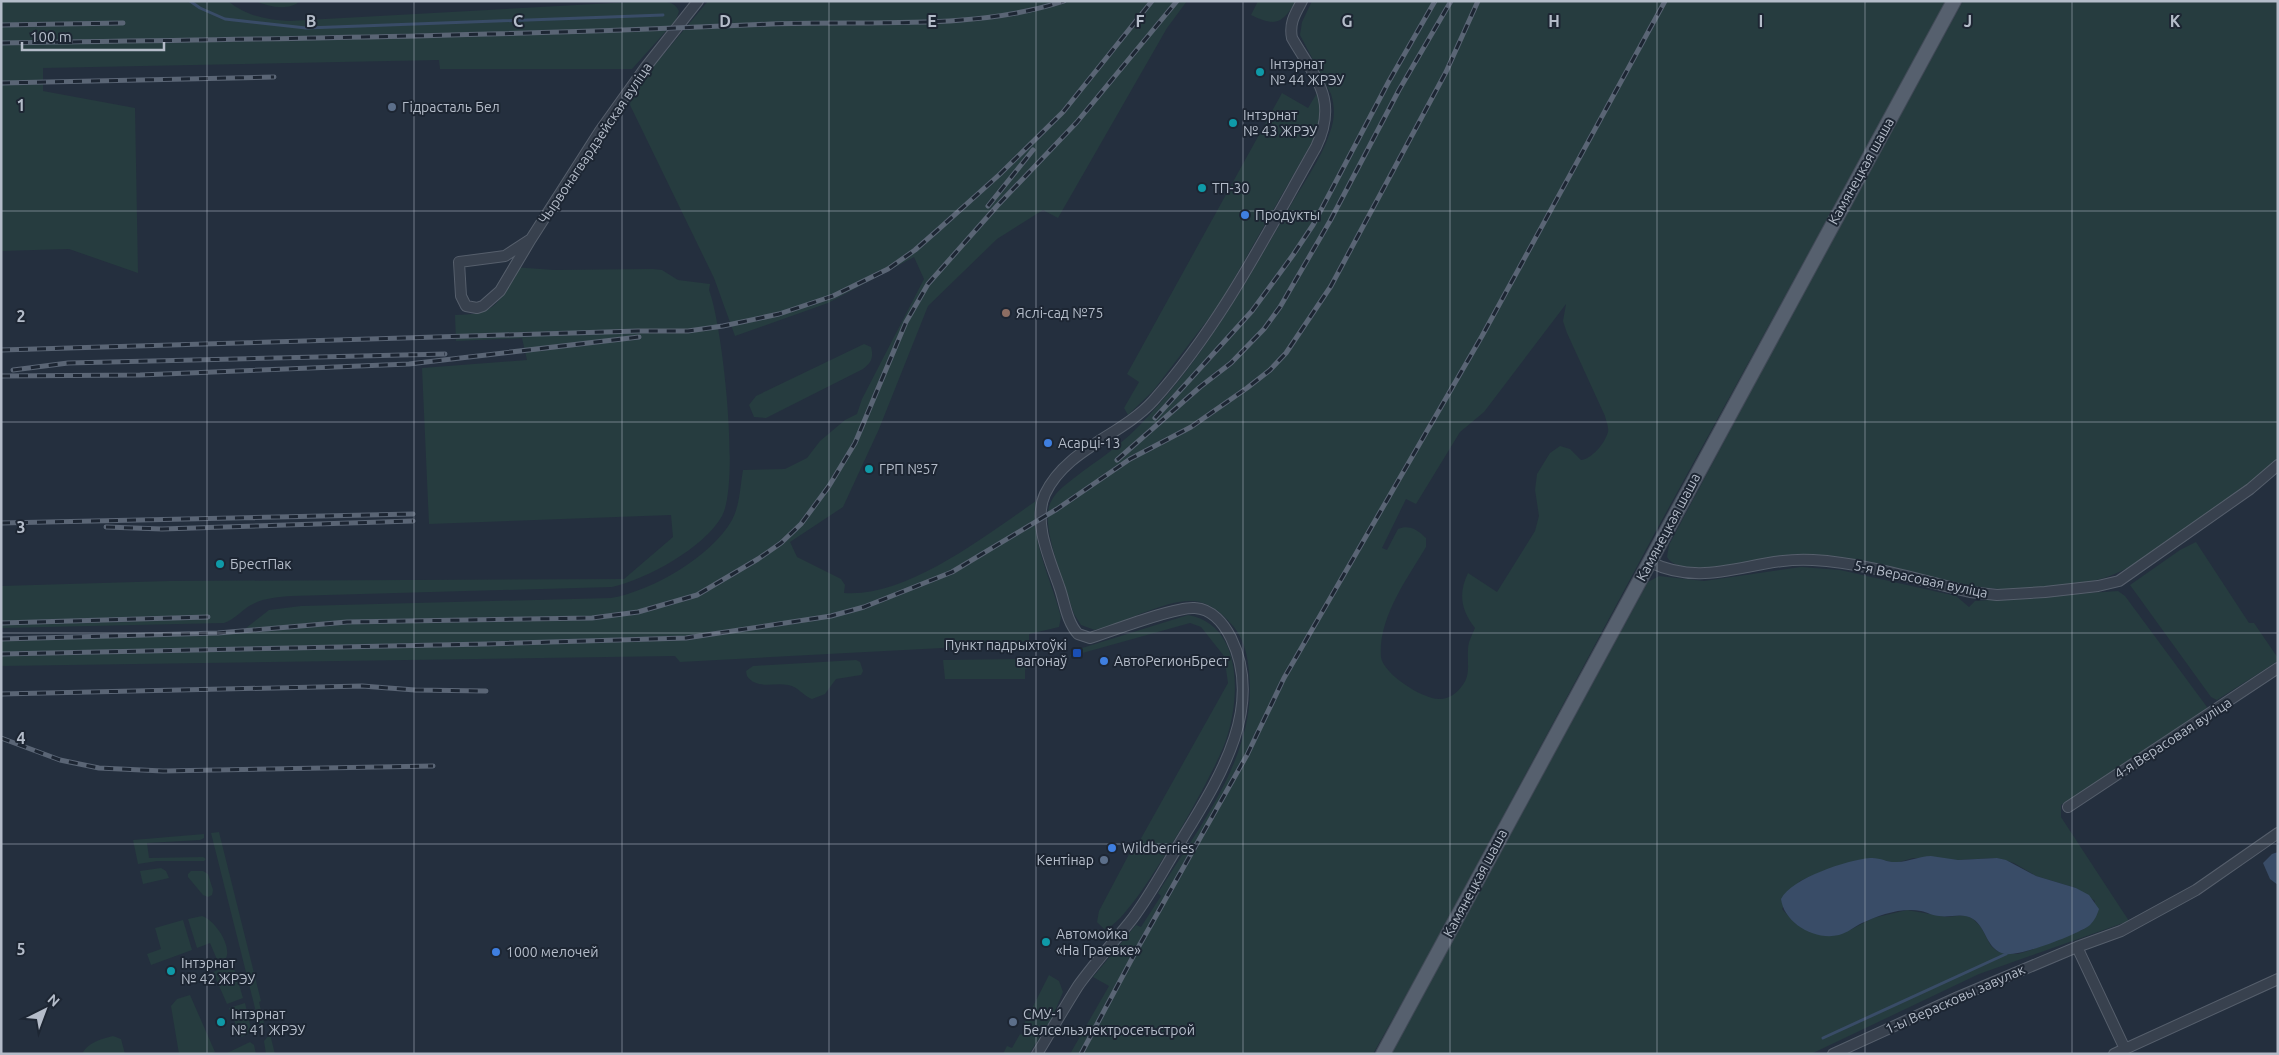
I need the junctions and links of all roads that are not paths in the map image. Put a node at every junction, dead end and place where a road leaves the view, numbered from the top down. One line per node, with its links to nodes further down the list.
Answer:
1 (698, 1): 4 (street, Чырвонагвардзейская вуліца)
2 (1302, 1): 13 (street)
3 (1954, 1): 6 (main road, Камянецкая шаша)
4 (531, 239): 4 (street, Чырвонагвардзейская вуліца)
5 (2278, 465): 6 (street, 5-я Верасовая вуліца)
6 (1650, 562): 14 (main road, Камянецкая шаша)
7 (2278, 668): 8 (street, 4-я Верасовая вуліца)
8 (2068, 806)
9 (2278, 833): 10 (street, 1-ы Верасковы завулак)
10 (2077, 947): 12 (street); 15 (street, 1-ы Верасковы завулак)
11 (2278, 979): 12 (street)
12 (2125, 1049): 16 (street)
13 (1038, 1054)
14 (1383, 1054)
15 (1833, 1054)
16 (2114, 1054)

